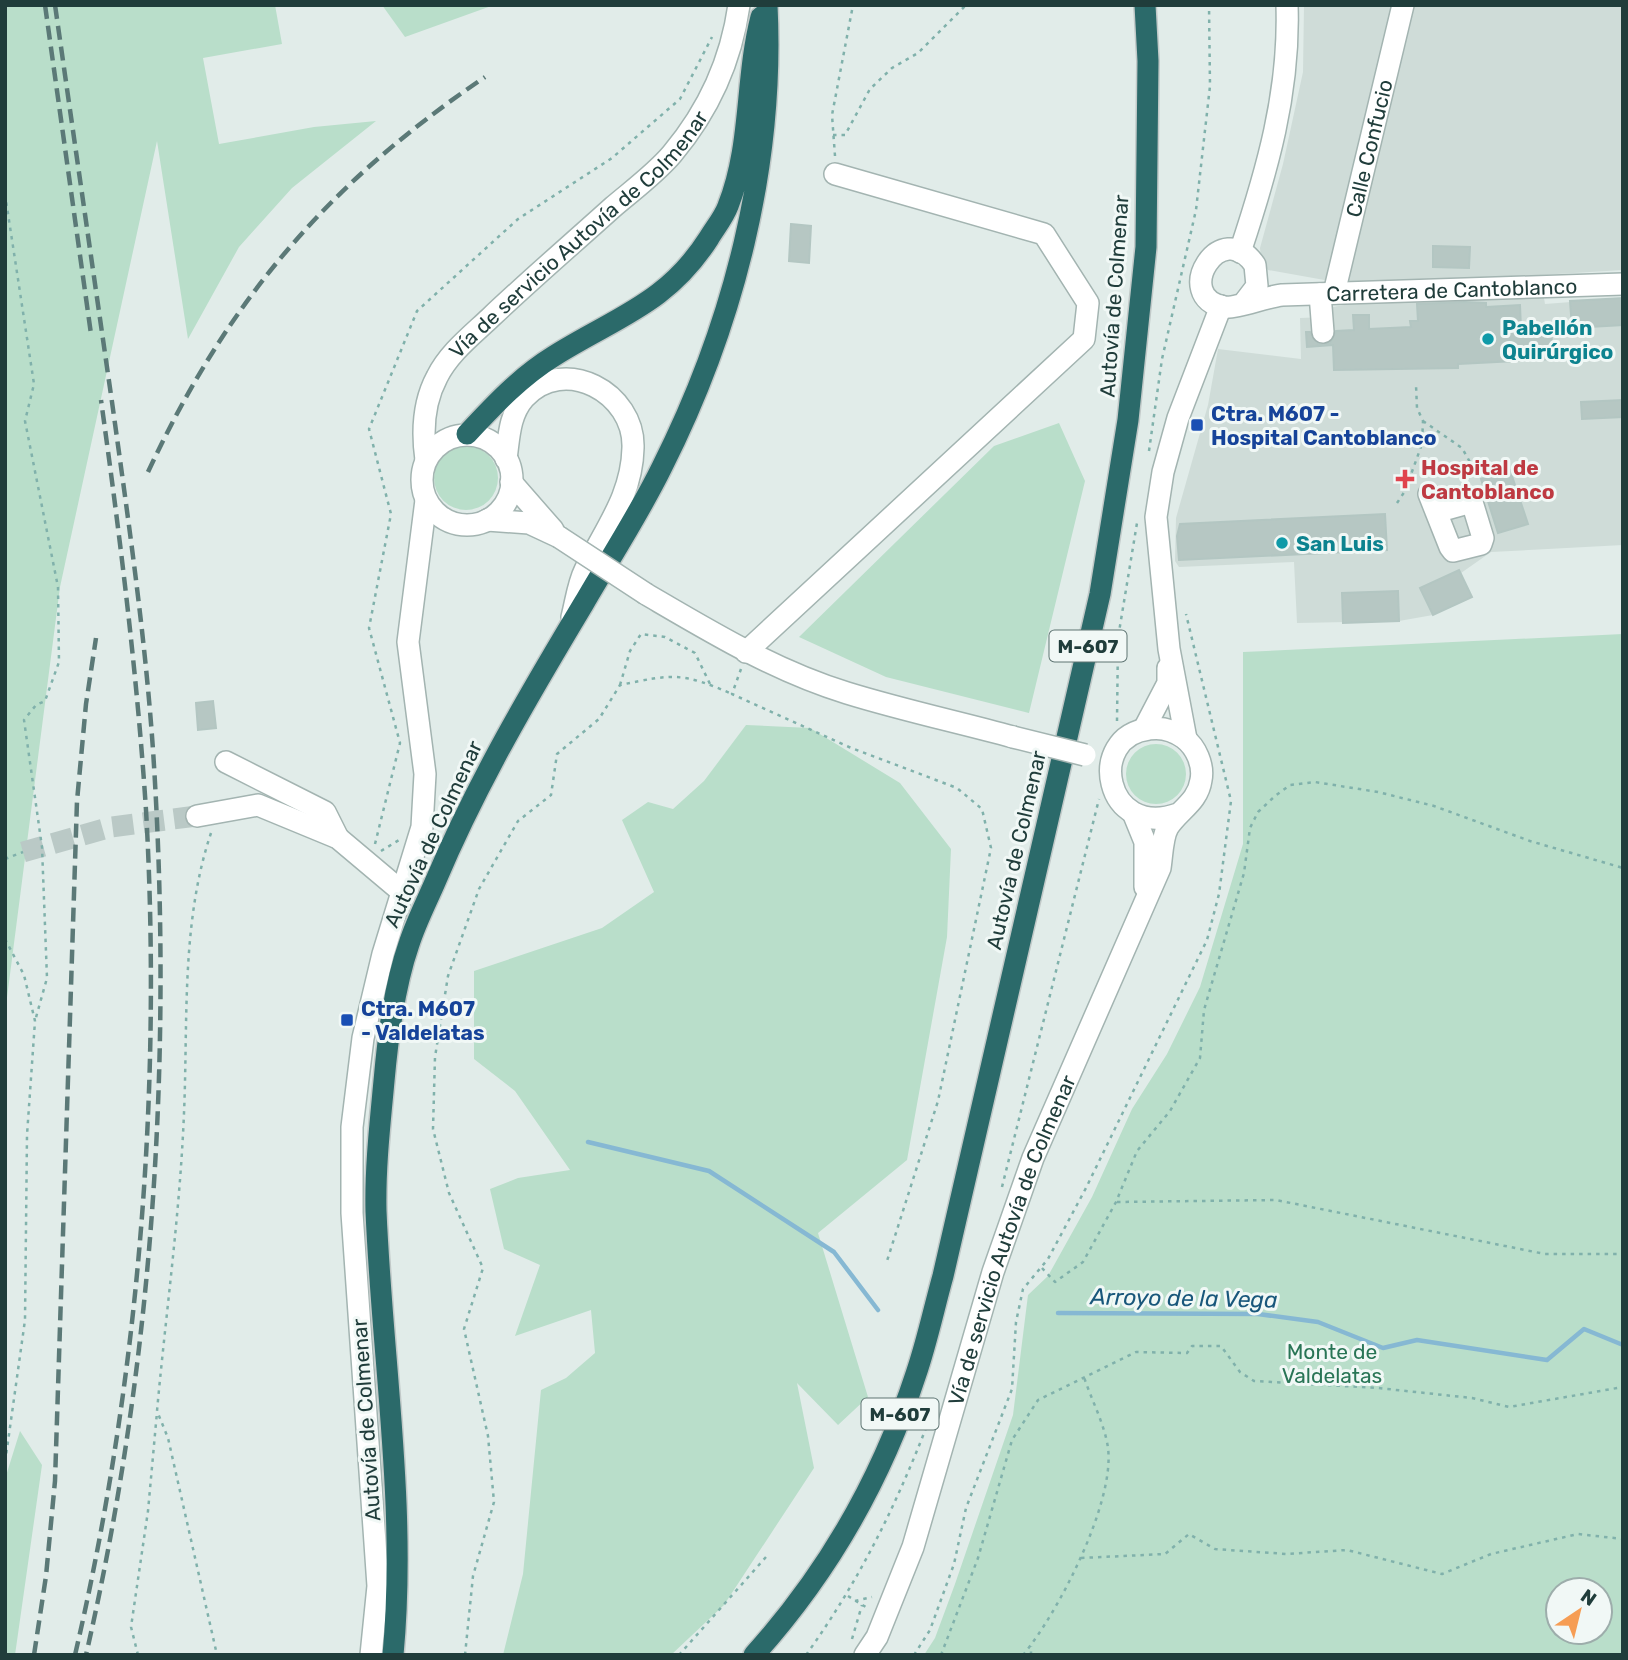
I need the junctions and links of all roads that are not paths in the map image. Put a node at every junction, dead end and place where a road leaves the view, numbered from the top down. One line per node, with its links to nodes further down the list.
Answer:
1 (739, 5): 17 (street, Vía de servicio Autovía de Colmenar)
2 (765, 5): 15 (highway); 22 (highway, Autovía de Colmenar)
3 (1145, 5): 40 (highway, Autovía de Colmenar / M-607)
4 (1287, 5): 7 (street)
5 (1403, 5): 10 (street, Calle Confucio)
6 (835, 174): 24 (street)
7 (1240, 252): 8 (street); 13 (street)
8 (1258, 278): 11 (street); 12 (street)
9 (1623, 284): 10 (street, Carretera de Cantoblanco)
10 (1327, 293): 11 (street, Carretera de Cantoblanco); 14 (street, Calle Confucio)
11 (1282, 295): 12 (street, Carretera de Cantoblanco)
12 (1244, 303): 13 (street)
13 (1220, 306): 23 (street)
14 (1323, 332)
15 (467, 434): 16 (street); 17 (street)
16 (506, 458): 18 (street); 22 (street)
17 (426, 460): 19 (street)
18 (511, 482): 20 (street); 21 (street)
19 (426, 500): 20 (street); 35 (street)
20 (487, 520): 21 (street)
21 (559, 537): 24 (street, bridge)
22 (569, 628): 39 (highway, Autovía de Colmenar)
23 (1169, 649): 25 (street); 26 (street)
24 (746, 652): 28 (street, bridge)
25 (1143, 729): 26 (street); 27 (street)
26 (1186, 739): 32 (street)
27 (1116, 750): 28 (street); 30 (street)
28 (1085, 755): 30 (street)
29 (226, 762): 34 (street)
30 (1110, 776): 33 (street)
31 (206, 814): 34 (street)
32 (1178, 814): 33 (street); 36 (street, Vía de servicio Autovía de Colmenar)
33 (1134, 815): 36 (street)
34 (338, 838): 35 (street)
35 (401, 891): 38 (street)
36 (1142, 910): 37 (street, Vía de servicio Autovía de Colmenar)
37 (858, 1648)
38 (371, 1655)
39 (393, 1655)
40 (754, 1655)

